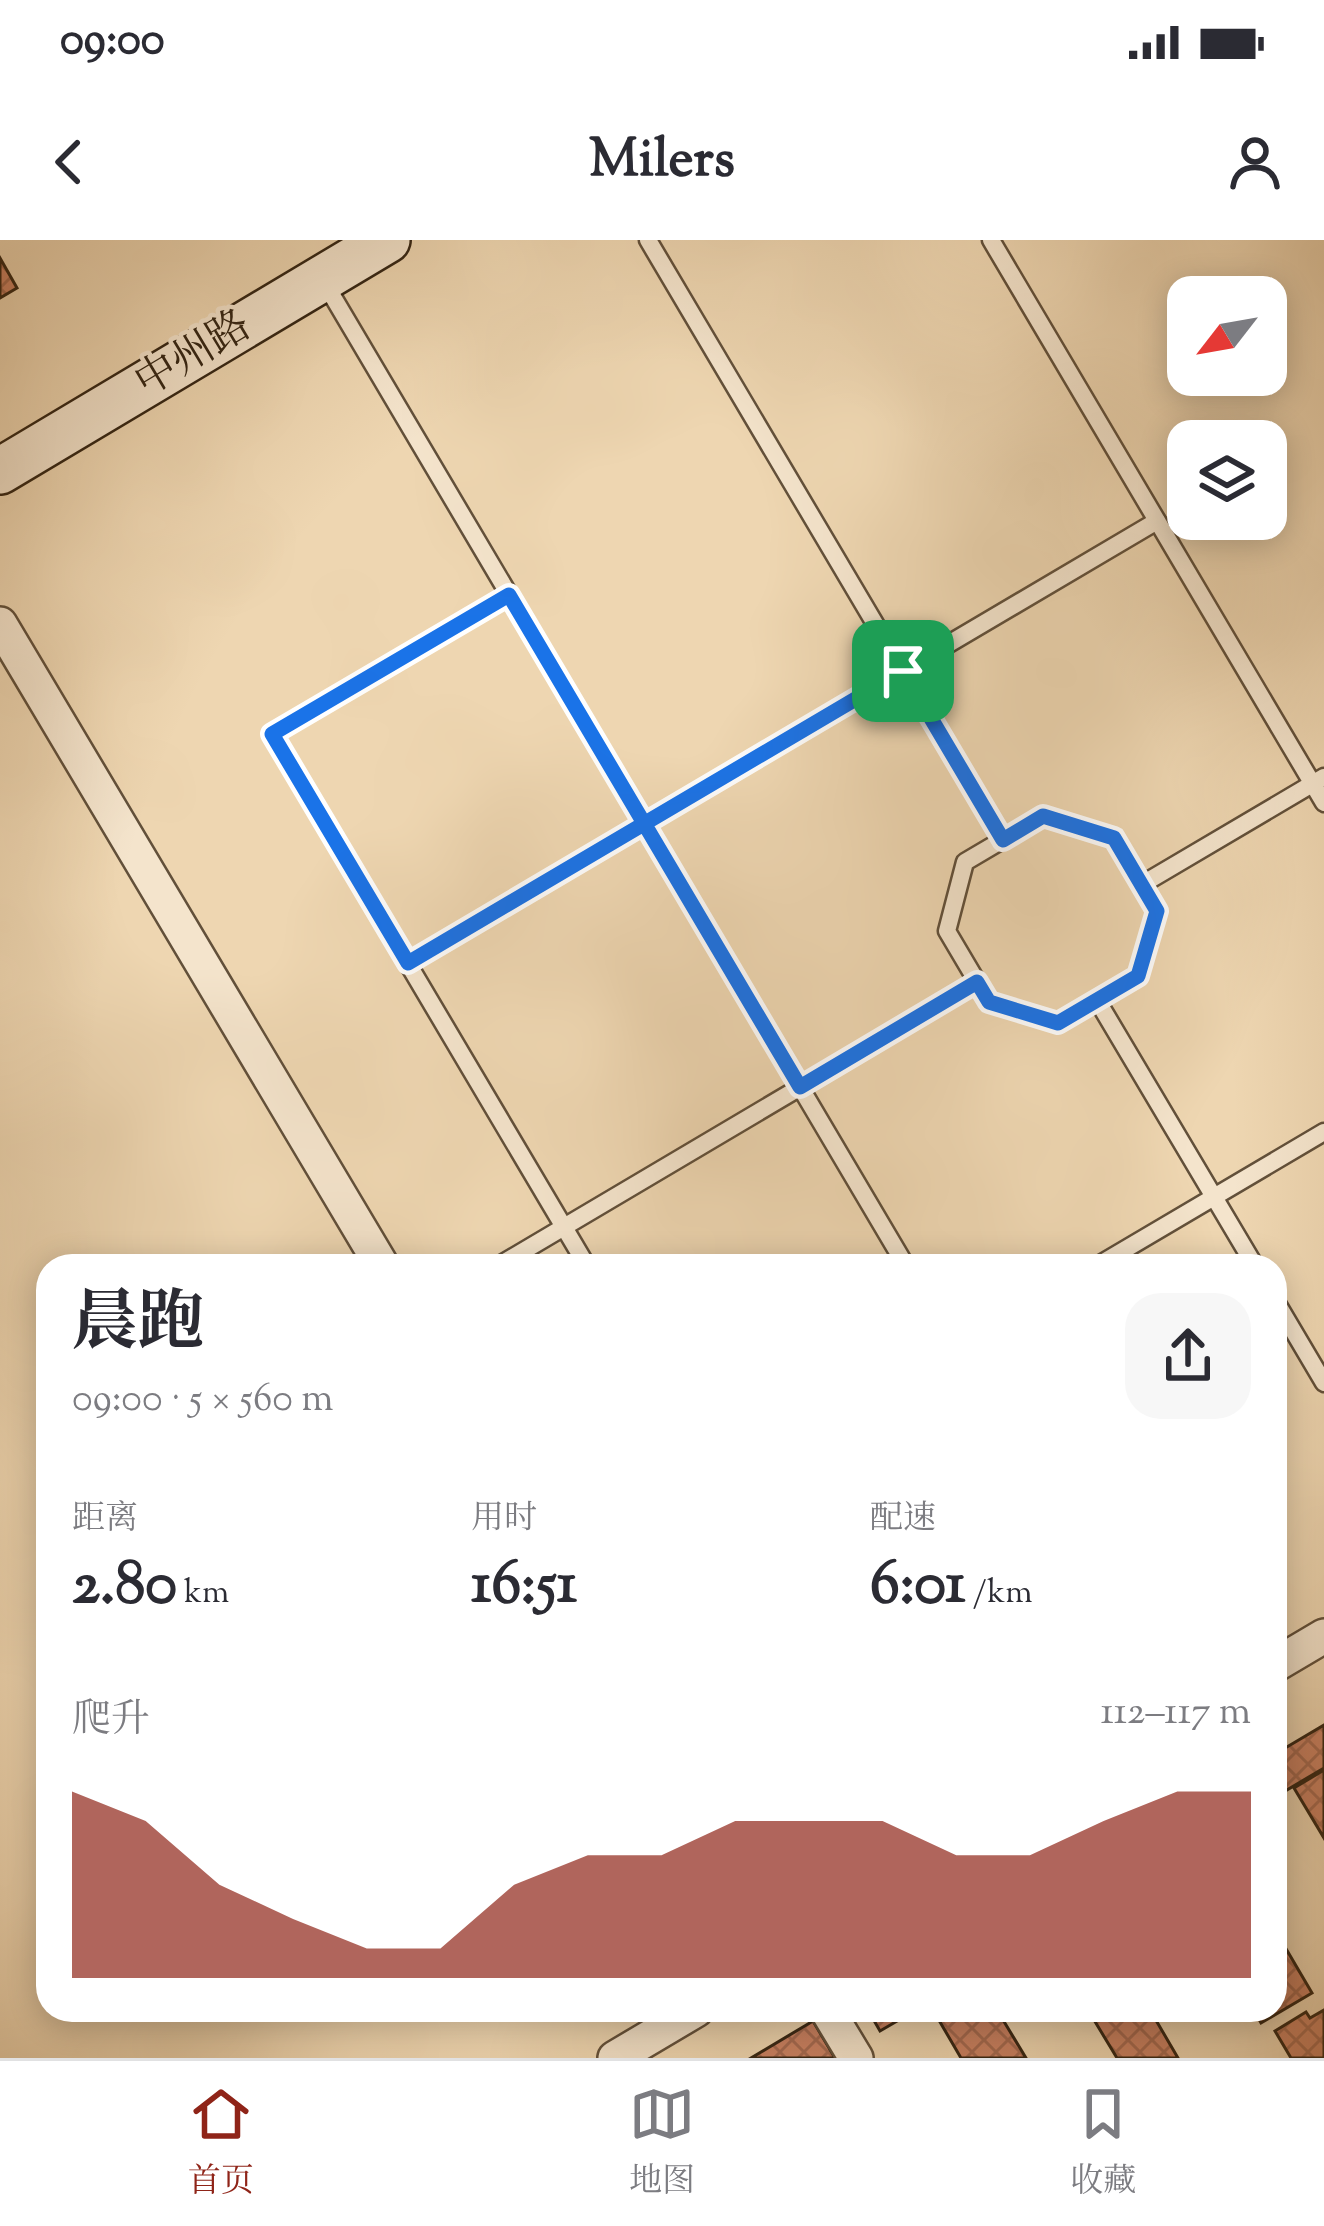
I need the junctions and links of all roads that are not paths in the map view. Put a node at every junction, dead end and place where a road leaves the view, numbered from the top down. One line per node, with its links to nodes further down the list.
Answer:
1 (387, 240): 4 (main road, 中州路)
2 (648, 240): 10 (lane)
3 (991, 240): 7 (lane)
4 (329, 260): 5 (main road, 中州路); 6 (main road, 中州路); 8 (lane)
5 (0, 440)
6 (0, 471)
7 (1157, 521): 10 (lane); 11 (lane)
8 (509, 595): 13 (lane); 16 (lane)
9 (0, 624): 23 (street)
10 (903, 671): 13 (lane); 14 (lane)
11 (1318, 781): 12 (lane); 15 (lane)
12 (1324, 802)
13 (644, 824): 16 (lane); 19 (lane)
14 (1003, 840): 15 (lane); 17 (lane)
15 (1142, 885): 18 (lane)
16 (408, 963): 22 (lane)
17 (977, 982): 18 (lane); 19 (lane)
18 (1097, 1000): 21 (lane)
19 (800, 1087): 22 (lane); 26 (lane)
20 (1324, 1132): 21 (lane)
21 (1214, 1197): 27 (lane); 28 (lane)
22 (564, 1227): 24 (lane); 25 (lane)
23 (375, 1254)
24 (518, 1254)
25 (580, 1254)
26 (899, 1254)
27 (1117, 1254)
28 (1248, 1254)
29 (1287, 1320): 30 (lane)
30 (1324, 1383)
31 (1324, 1636): 32 (street)
32 (1287, 1658)
33 (676, 2022): 35 (street)
34 (834, 2022): 36 (street)
35 (615, 2058)
36 (856, 2058)

